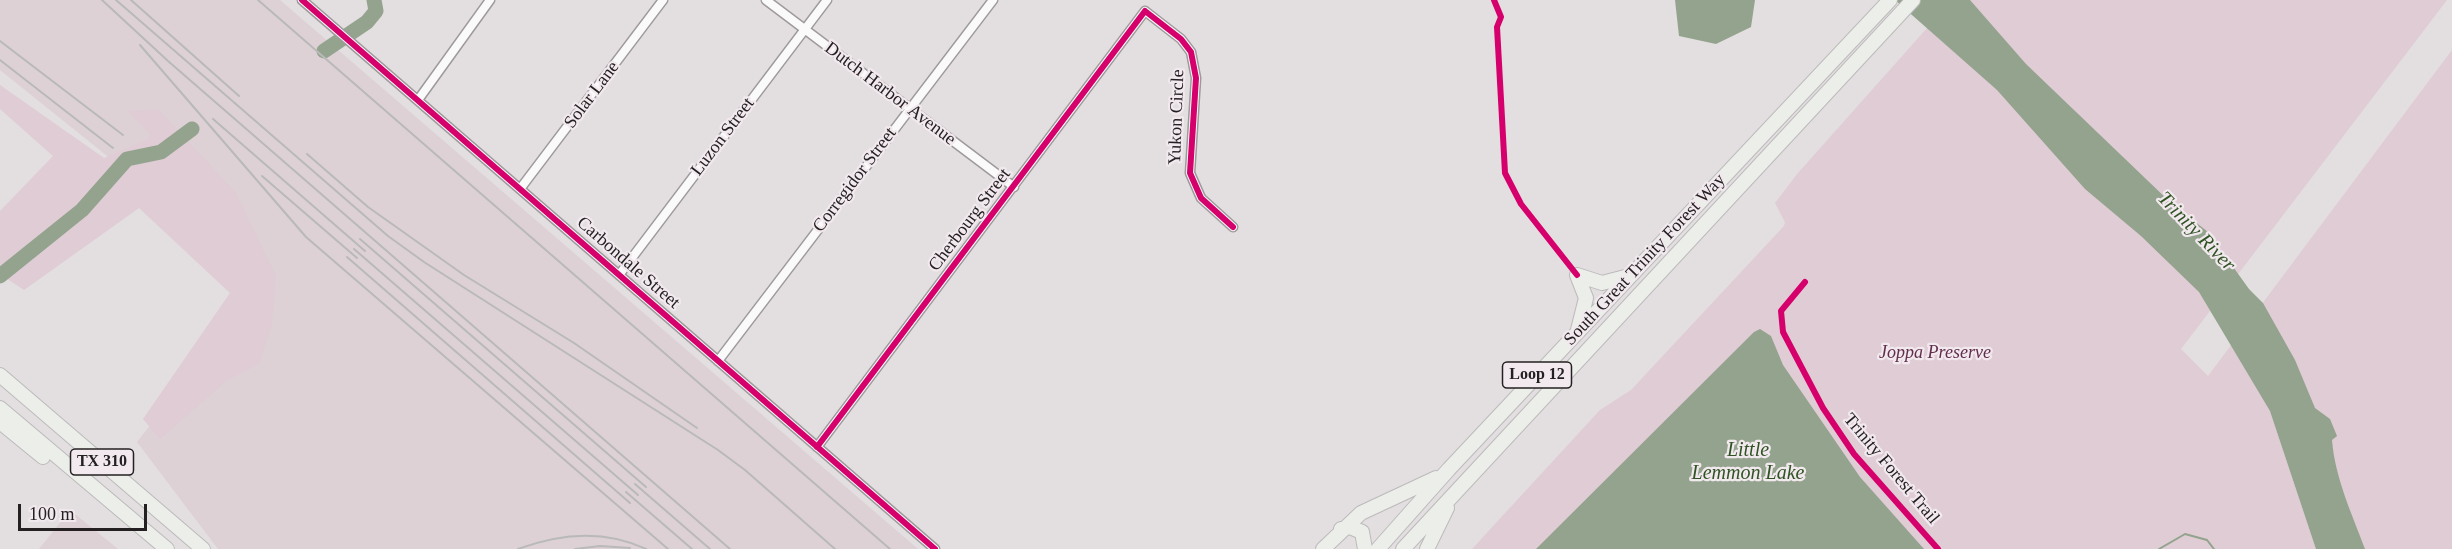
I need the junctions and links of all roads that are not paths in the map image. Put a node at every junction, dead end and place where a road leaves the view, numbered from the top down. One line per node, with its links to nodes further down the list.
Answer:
1 (302, 0): 11 (street, Carbondale Street)
2 (490, 0): 11 (street)
3 (663, 0): 14 (street, Solar Lane)
4 (766, 0): 10 (street, Dutch Harbor Avenue)
5 (827, 0): 10 (street, Luzon Street)
6 (993, 0): 12 (street, Corregidor Street)
7 (1890, 0): 17 (main road, South Great Trinity Forest Way / Loop 12)
8 (1913, 0): 21 (main road, South Great Trinity Forest Way / Loop 12)
9 (1145, 11): 13 (street, Cherbourg Street); 15 (street, Yukon Circle)
10 (805, 30): 12 (street, Dutch Harbor Avenue); 16 (street, Luzon Street)
11 (417, 100): 14 (street, Carbondale Street)
12 (910, 108): 13 (street, Dutch Harbor Avenue); 20 (street, Corregidor Street)
13 (1014, 187): 25 (street, Cherbourg Street)
14 (520, 189): 16 (street, Carbondale Street)
15 (1233, 227)
16 (619, 274): 20 (street, Carbondale Street)
17 (1633, 274): 18 (main road, South Great Trinity Forest Way / Loop 12); 19 (main road)
18 (1604, 303): 19 (main road, South Great Trinity Forest Way / Loop 12); 21 (main road)
19 (1577, 333): 26 (main road, South Great Trinity Forest Way / Loop 12)
20 (718, 361): 25 (street, Carbondale Street)
21 (1575, 361): 27 (main road, South Great Trinity Forest Way / Loop 12)
22 (0, 375): 30 (main road, TX 310)
23 (0, 408): 29 (main road, TX 310)
24 (0, 422): 29 (main road)
25 (817, 447): 31 (street, Carbondale Street)
26 (1449, 469): 28 (main road); 34 (main road, South Great Trinity Forest Way / Loop 12)
27 (1456, 492): 35 (main road, South Great Trinity Forest Way / Loop 12); 36 (main road)
28 (1341, 529): 32 (main road); 33 (main road)
29 (164, 547)
30 (203, 549)
31 (935, 549)
32 (1323, 549)
33 (1365, 549)
34 (1378, 549)
35 (1403, 549)
36 (1427, 549)

